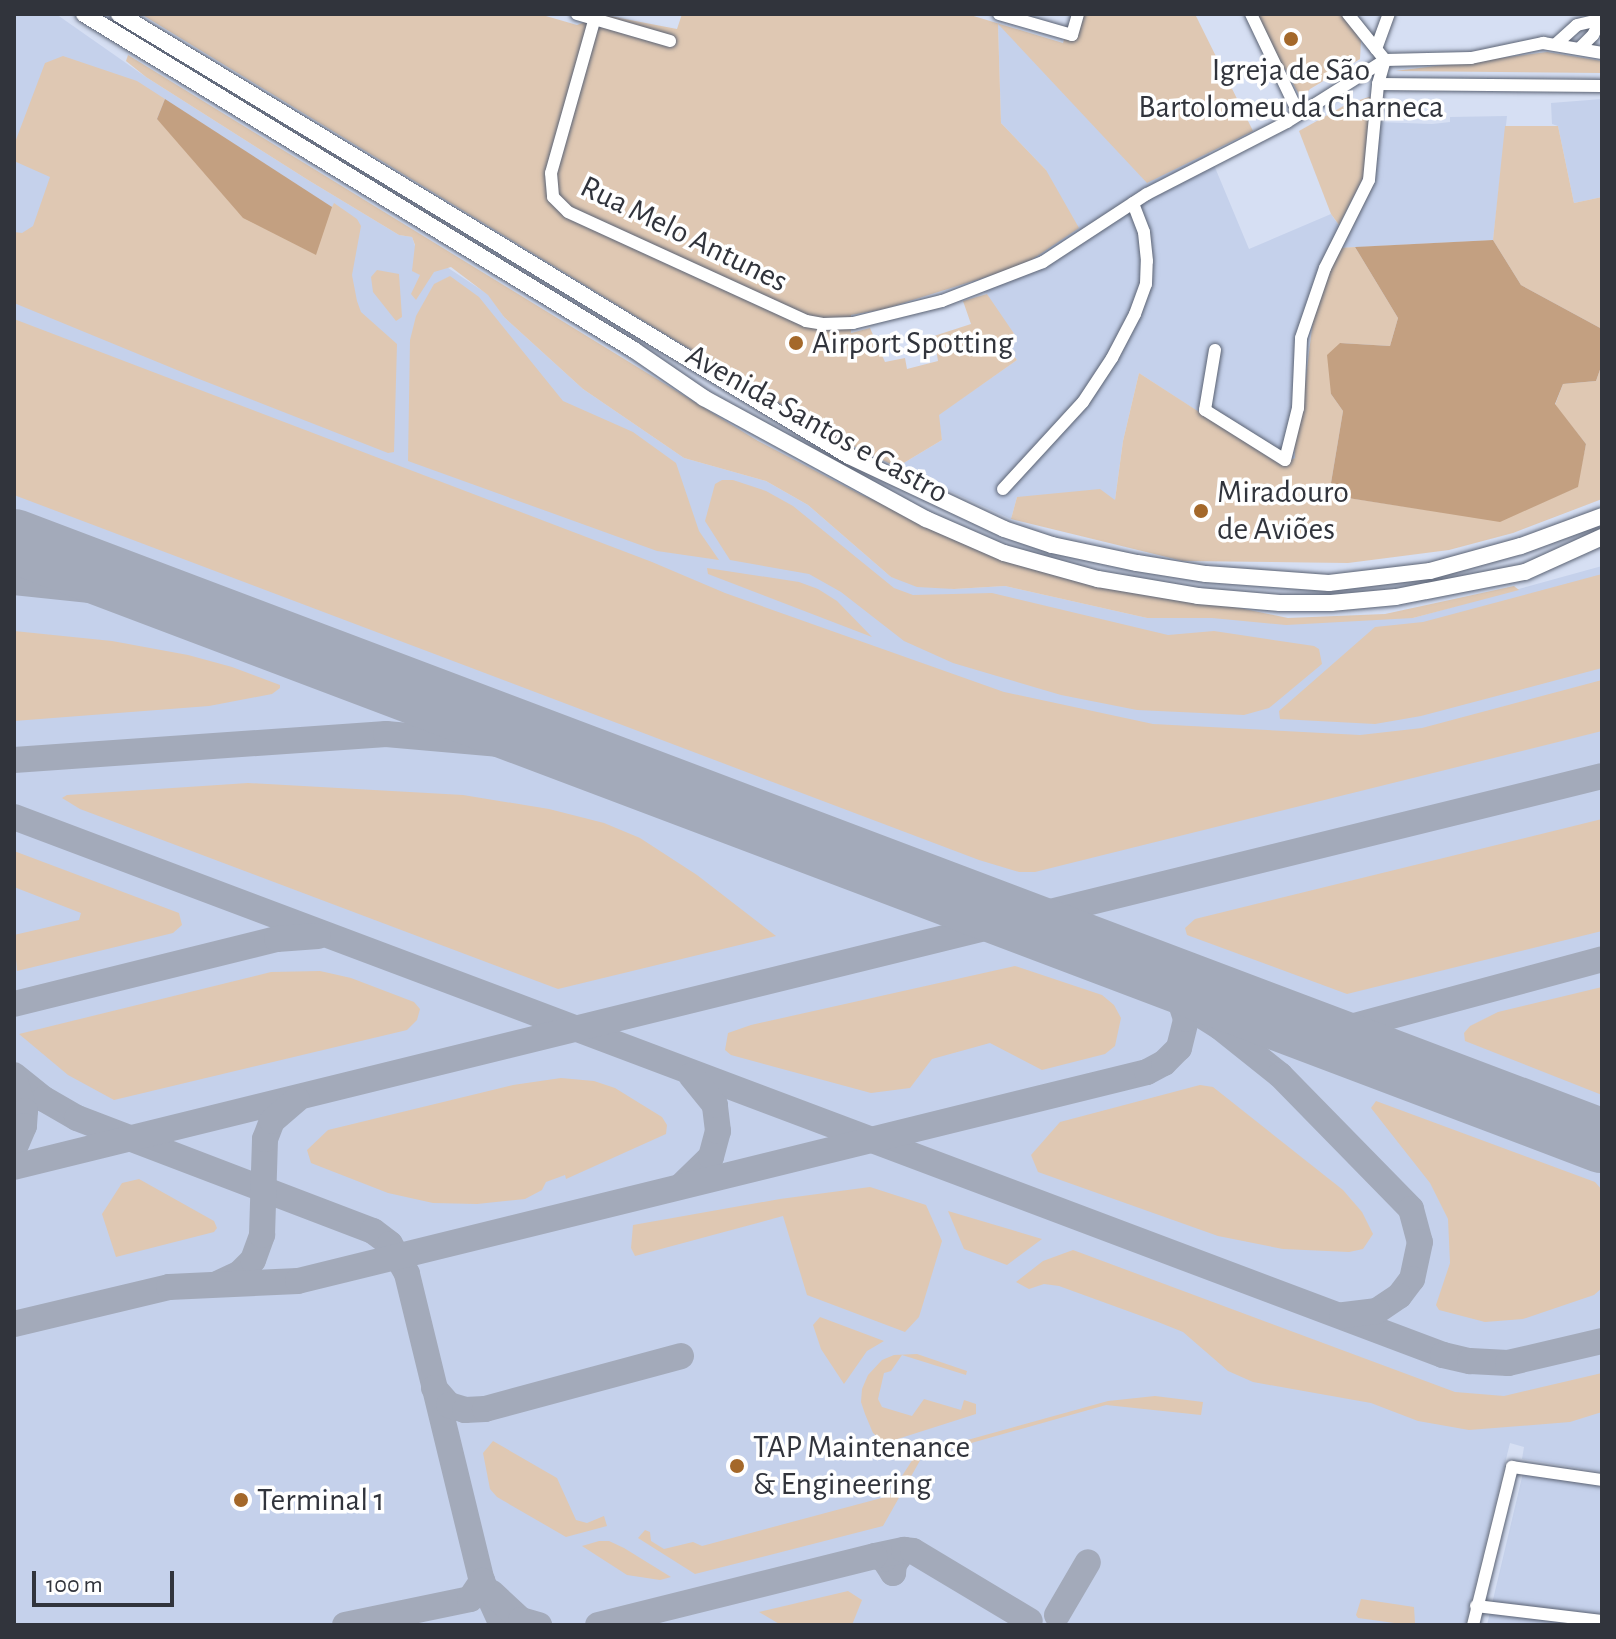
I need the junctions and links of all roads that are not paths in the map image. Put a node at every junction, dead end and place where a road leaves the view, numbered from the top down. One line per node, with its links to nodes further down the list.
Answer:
1 (84, 14): 24 (main road, Avenida Santos e Castro)
2 (119, 14): 23 (main road, Avenida Santos e Castro)
3 (577, 14): 9 (street)
4 (999, 14): 5 (street)
5 (1078, 14)
6 (1251, 14): 19 (street)
7 (1348, 14): 14 (street)
8 (1389, 14): 14 (street)
9 (596, 16): 11 (street); 20 (street, Rua Melo Antunes)
10 (1601, 20): 12 (street); 13 (street)
11 (670, 41)
12 (1556, 44): 13 (street); 16 (street)
13 (1580, 48): 15 (street)
14 (1376, 49): 16 (street)
15 (1602, 53)
16 (1385, 60): 17 (street); 19 (street)
17 (1378, 84): 18 (street); 21 (street)
18 (1602, 86)
19 (1299, 114): 20 (street)
20 (1133, 203): 22 (street)
21 (1215, 350)
22 (1003, 489)
23 (1602, 516)
24 (1602, 537)
25 (1602, 1480): 26 (street)
26 (1476, 1606): 27 (street); 28 (street)
27 (1602, 1621)
28 (1473, 1625)

